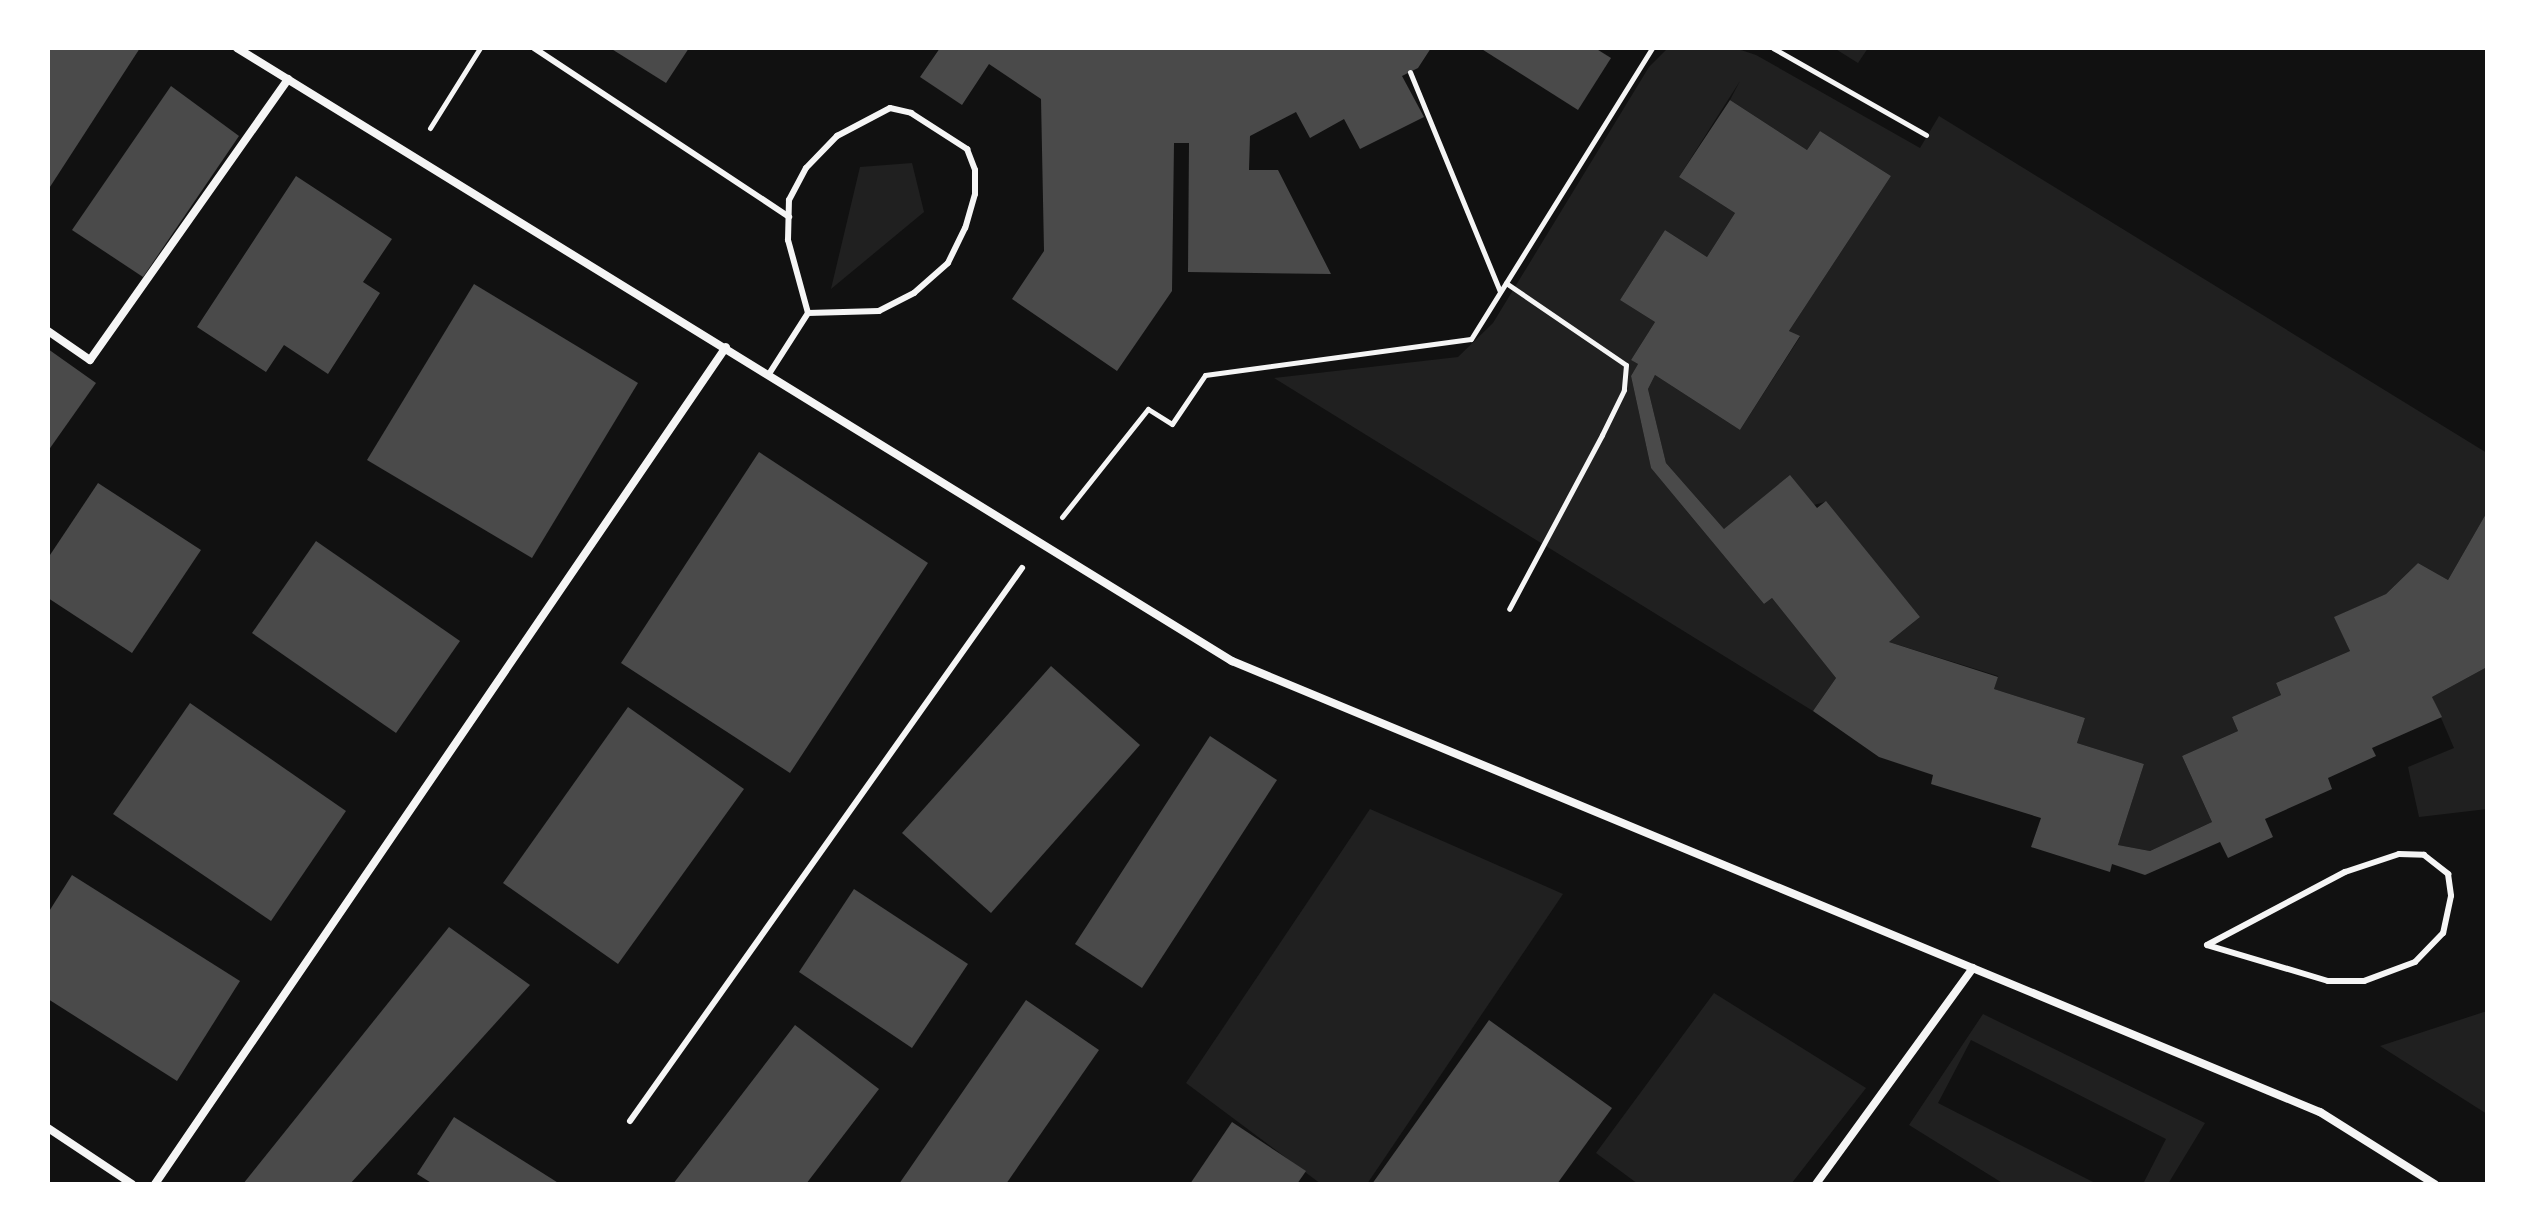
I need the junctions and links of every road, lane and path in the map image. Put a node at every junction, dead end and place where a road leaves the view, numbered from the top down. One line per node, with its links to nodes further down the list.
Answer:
1 (237, 48): 7 (street)
2 (480, 48): 9 (path)
3 (534, 48): 10 (lane)
4 (1652, 48): 11 (path)
5 (1773, 48): 8 (path)
6 (1410, 72): 12 (path)
7 (288, 79): 9 (street); 14 (street)
8 (1926, 135)
9 (413, 157): 15 (street)
10 (789, 217): 13 (lane); 13 (lane)
11 (1506, 283): 12 (path); 19 (path)
12 (1501, 292): 17 (path)
13 (808, 313): 16 (lane)
14 (48, 331)
15 (726, 347): 16 (street); 25 (street)
16 (769, 374): 17 (street)
17 (1041, 543): 21 (street)
18 (1022, 568): 22 (lane)
19 (1509, 609)
20 (2207, 945): 20 (lane)
21 (1973, 968): 26 (street); 27 (street)
22 (630, 1121)
23 (48, 1128): 24 (street)
24 (132, 1184)
25 (155, 1184)
26 (1816, 1184)
27 (2435, 1184)

